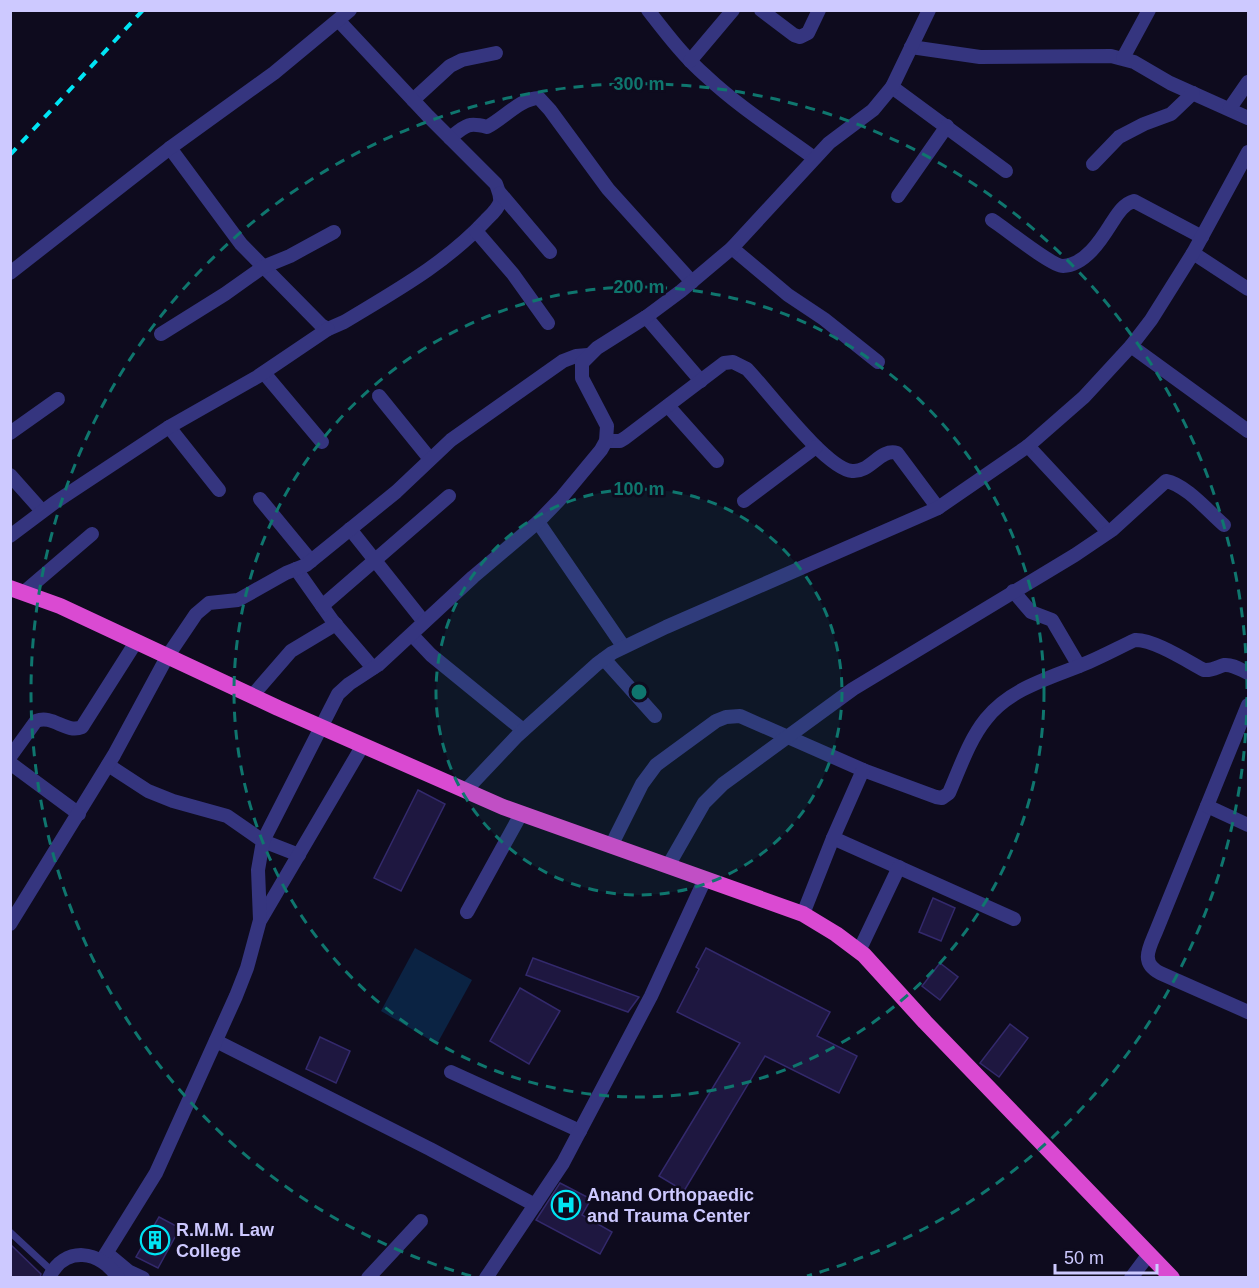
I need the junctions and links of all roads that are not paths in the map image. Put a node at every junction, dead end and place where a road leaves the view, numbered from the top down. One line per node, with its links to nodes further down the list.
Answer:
1 (350, 10): 8 (street)
2 (648, 10): 12 (street)
3 (733, 10): 12 (street)
4 (761, 10): 5 (street)
5 (819, 10)
6 (1146, 12): 11 (street)
7 (923, 13): 9 (street)
8 (339, 21): 16 (street); 21 (street)
9 (911, 47): 11 (street); 14 (street)
10 (495, 53): 16 (street)
11 (1123, 58): 15 (street)
12 (690, 61): 23 (street)
13 (1248, 82): 17 (street)
14 (892, 87): 19 (street); 23 (street)
15 (1193, 93): 17 (street); 24 (street)
16 (413, 100): 20 (street)
17 (1230, 108): 18 (street)
18 (1248, 118)
19 (946, 126): 25 (street); 27 (street)
20 (450, 138): 26 (street); 37 (street)
21 (170, 148): 35 (street); 36 (street)
22 (1248, 152): 31 (street)
23 (814, 158): 32 (street)
24 (1093, 164)
25 (1005, 171)
26 (500, 193): 29 (street); 33 (street)
27 (898, 196)
28 (992, 220): 31 (street)
29 (476, 231): 40 (street); 41 (street)
30 (334, 232): 35 (street)
31 (1202, 237): 34 (street)
32 (732, 248): 37 (street); 45 (street)
33 (550, 252)
34 (1194, 253): 38 (street); 43 (street)
35 (263, 267): 41 (street); 42 (street)
36 (10, 273)
37 (692, 282): 39 (street)
38 (1248, 289)
39 (646, 317): 44 (street); 47 (street)
40 (548, 323)
41 (327, 329): 46 (street)
42 (161, 334)
43 (1131, 346): 52 (street); 56 (street)
44 (588, 355): 54 (street); 58 (street)
45 (878, 362)
46 (264, 373): 51 (street); 55 (street)
47 (701, 381): 50 (street); 57 (street)
48 (379, 396): 58 (street)
49 (58, 399): 53 (street)
50 (668, 406): 54 (street); 59 (street)
51 (169, 426): 61 (street); 66 (street)
52 (1248, 431)
53 (10, 433)
54 (606, 441): 67 (street)
55 (322, 442)
56 (1028, 446): 65 (street); 70 (street)
57 (816, 447): 64 (street); 65 (street)
58 (430, 459): 69 (street)
59 (717, 461)
60 (10, 475): 66 (street)
61 (219, 490)
62 (449, 496): 74 (street)
63 (260, 499): 73 (street)
64 (744, 501)
65 (938, 508): 83 (street)
66 (42, 511): 72 (street)
67 (537, 522): 79 (street); 83 (street)
68 (1224, 525): 70 (street)
69 (350, 529): 73 (street); 74 (street)
70 (1108, 532): 77 (street)
71 (92, 534): 76 (street)
72 (10, 536)
73 (311, 561): 75 (street)
74 (375, 561): 78 (street); 79 (street)
75 (296, 569): 78 (street); 84 (street)
76 (17, 591): 82 (highway)
77 (1013, 591): 86 (street); 94 (street)
78 (322, 606): 80 (street)
79 (424, 622): 81 (street)
80 (336, 624): 87 (street); 89 (street)
81 (412, 635): 87 (street); 93 (street)
82 (136, 642): 84 (highway); 96 (street)
83 (623, 646): 85 (street)
84 (167, 657): 89 (highway); 98 (street)
85 (604, 658): 91 (street); 93 (street)
86 (1079, 666): 88 (street); 99 (street)
87 (373, 668): 92 (street)
88 (1248, 673)
89 (252, 696): 92 (highway)
90 (1248, 705): 101 (street)
91 (655, 716)
92 (321, 727): 95 (highway); 106 (street)
93 (523, 730): 100 (street)
94 (789, 737): 99 (street); 107 (street); 109 (street)
95 (363, 745): 100 (highway); 108 (street)
96 (10, 757)
97 (10, 763): 102 (street)
98 (108, 765): 102 (street); 106 (street)
99 (863, 770): 105 (street)
100 (465, 791): 103 (highway)
101 (1207, 807): 104 (street); 118 (street)
102 (79, 814): 116 (street)
103 (520, 814): 107 (highway); 112 (street)
104 (1248, 825)
105 (833, 838): 110 (street); 113 (street)
106 (263, 841): 108 (street); 115 (street)
107 (611, 846): 109 (highway)
108 (298, 855): 115 (street)
109 (668, 866): 111 (highway)
110 (899, 867): 114 (street); 117 (street)
111 (705, 879): 113 (highway); 121 (street)
112 (467, 912)
113 (803, 914): 117 (highway)
114 (1014, 919)
115 (260, 920): 119 (street)
116 (10, 924)
117 (859, 951): 125 (highway)
118 (1248, 1012)
119 (216, 1041): 122 (street); 126 (street)
120 (451, 1072): 121 (street)
121 (580, 1131): 122 (street)
122 (535, 1205): 131 (street)
123 (421, 1221): 130 (street)
124 (10, 1232): 127 (lane)
125 (1149, 1254): 132 (street); 133 (highway)
126 (104, 1256): 127 (street); 128 (street); 129 (street)
127 (51, 1274)
128 (118, 1278)
129 (143, 1278)
130 (368, 1278)
131 (486, 1278)
132 (1131, 1278)
133 (1172, 1278)

